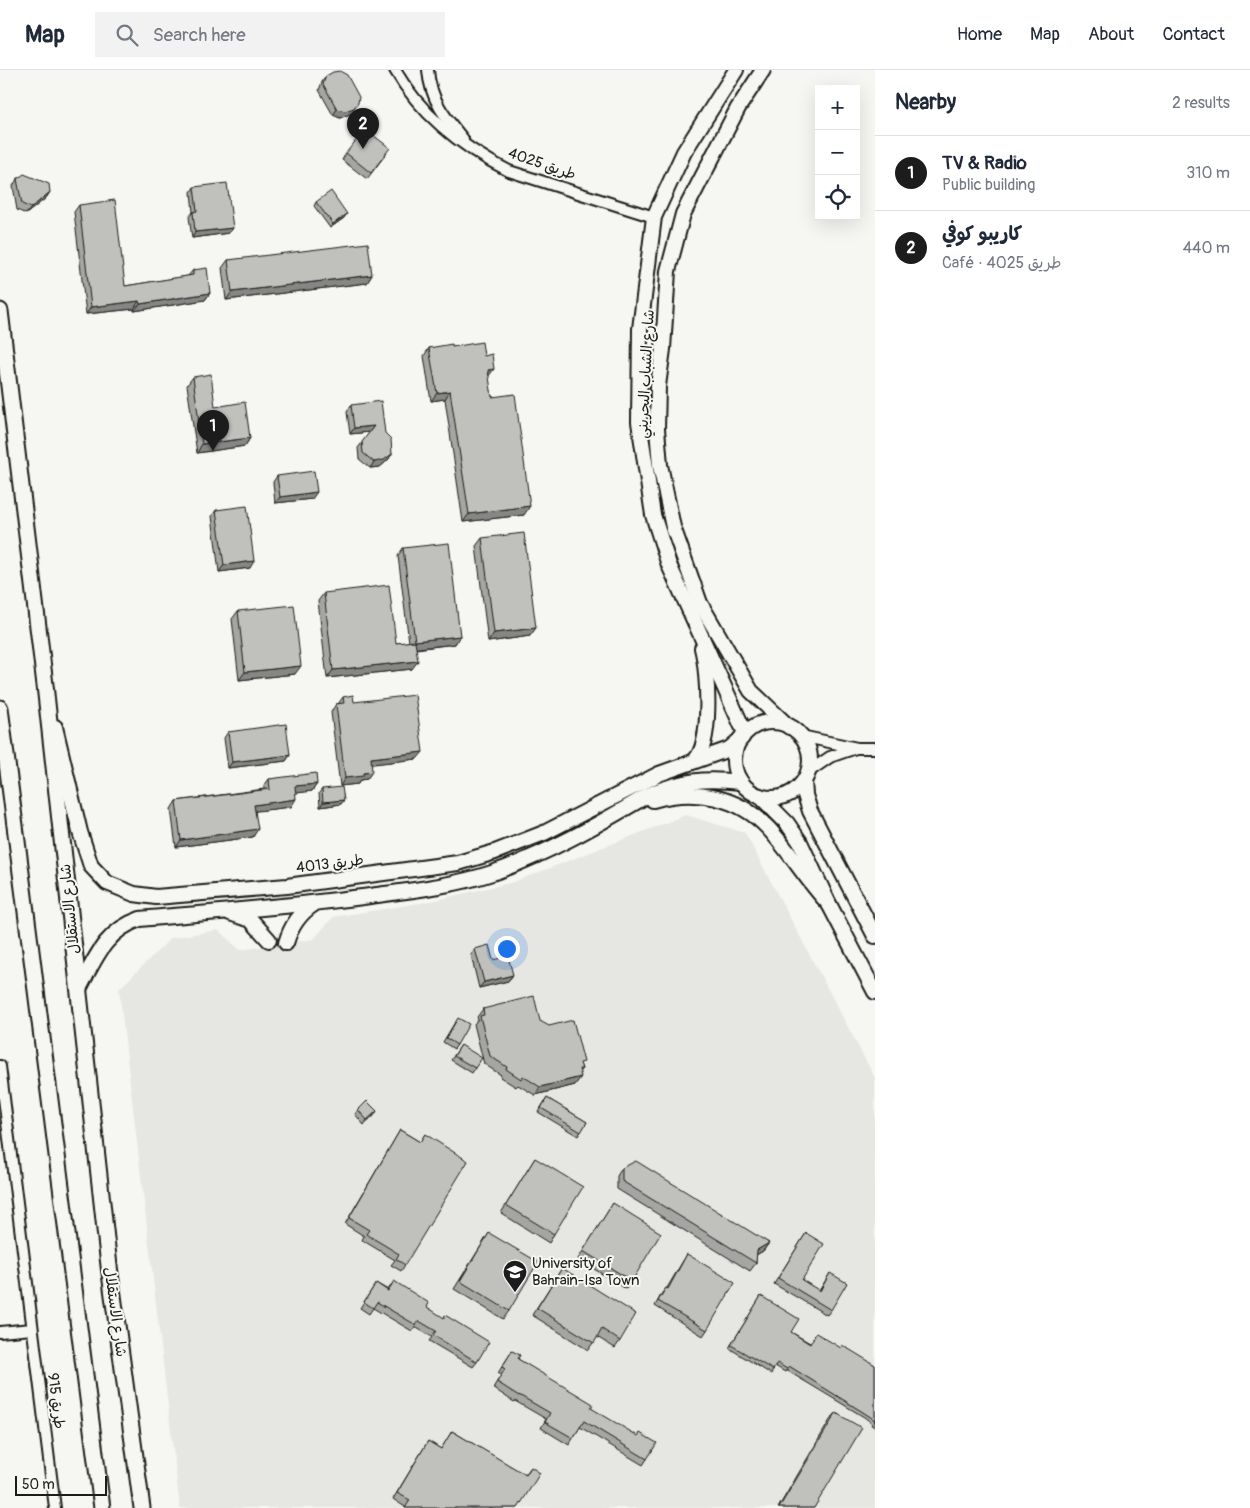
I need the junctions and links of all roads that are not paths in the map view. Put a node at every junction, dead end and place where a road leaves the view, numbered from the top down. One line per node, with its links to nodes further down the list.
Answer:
1 (395, 70): 5 (street, طريق 4025)
2 (428, 70): 5 (street)
3 (736, 70): 6 (street, شارع الشباب البحريني)
4 (764, 70): 11 (street, شارع الشباب البحريني)
5 (473, 151): 6 (street, طريق 4025)
6 (654, 216): 8 (street, شارع الشباب البحريني)
7 (0, 311): 9 (main road, شارع الاستقلال)
8 (695, 621): 12 (street, شارع الشباب البحريني); 16 (street)
9 (45, 685): 22 (street, طريق 4013); 30 (main road, شارع الاستقلال)
10 (0, 708): 36 (main road)
11 (789, 727): 12 (street); 13 (street)
12 (744, 735): 16 (street, طريق 4013); 18 (street)
13 (800, 736): 14 (street); 17 (street)
14 (857, 748): 15 (street); 17 (street)
15 (875, 748)
16 (694, 762): 21 (street, طريق 4013)
17 (806, 777): 19 (street); 27 (street)
18 (741, 782): 19 (street); 20 (street)
19 (760, 796): 25 (street)
20 (628, 806): 24 (street); 25 (street)
21 (287, 886): 22 (street, طريق 4013); 23 (street)
22 (263, 888): 23 (street)
23 (276, 903): 24 (street); 26 (street)
24 (314, 904): 29 (street)
25 (829, 904): 31 (street)
26 (225, 912): 28 (street); 30 (street)
27 (875, 936)
28 (269, 940)
29 (286, 943)
30 (79, 990): 37 (main road, شارع الاستقلال)
31 (875, 992)
32 (0, 1066): 33 (street, طريق 915)
33 (32, 1329): 34 (street); 35 (street, طريق 915)
34 (0, 1332)
35 (55, 1508)
36 (102, 1508)
37 (142, 1508)

